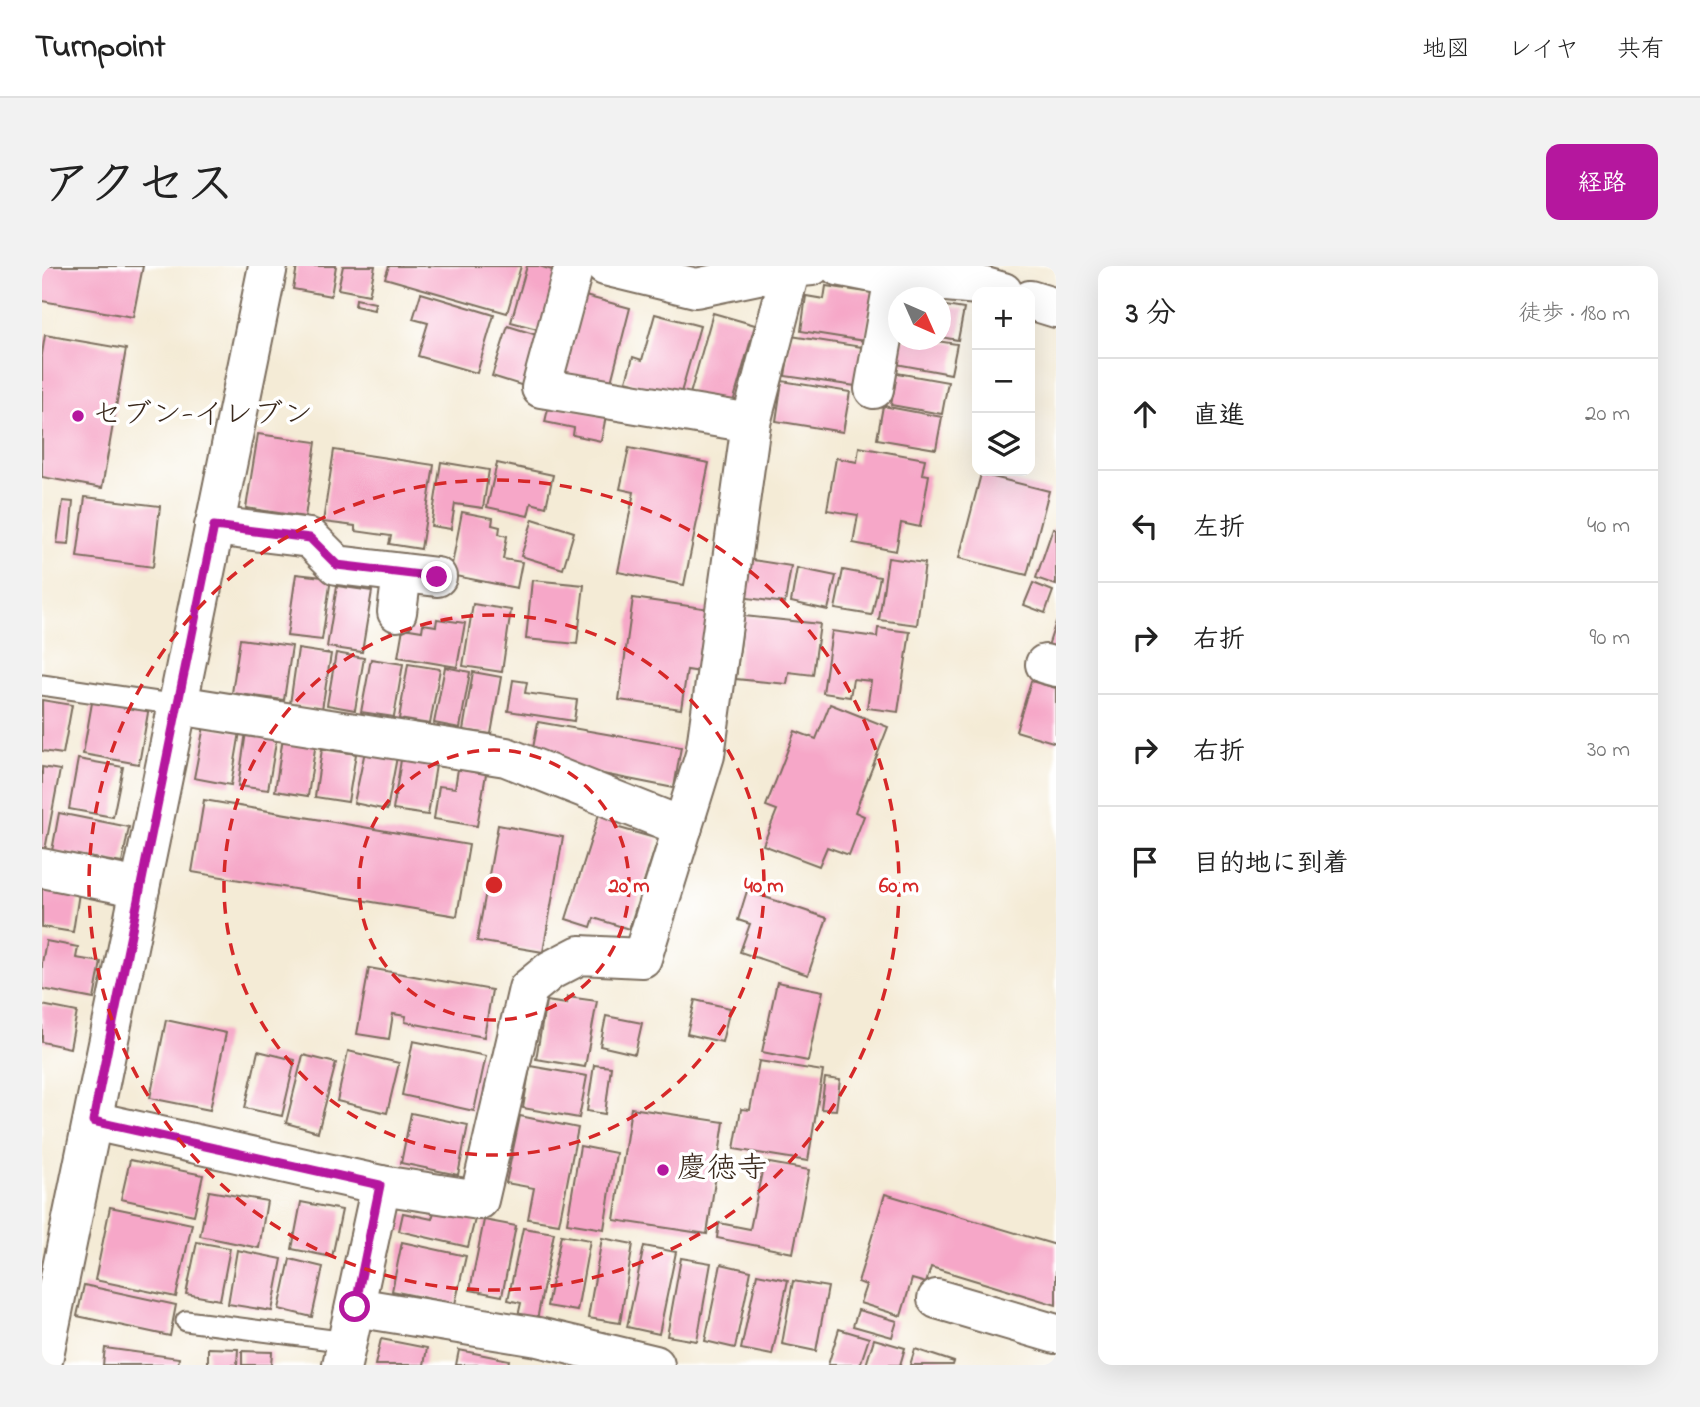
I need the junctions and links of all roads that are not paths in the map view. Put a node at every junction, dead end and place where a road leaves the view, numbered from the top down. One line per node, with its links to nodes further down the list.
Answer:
1 (268, 266): 12 (street)
2 (574, 266): 11 (street)
3 (605, 266): 5 (street)
4 (838, 266): 6 (street)
5 (804, 267): 11 (street)
6 (894, 276): 7 (street); 10 (street)
7 (987, 281)
8 (1035, 302): 9 (street)
9 (1056, 309)
10 (874, 389)
11 (751, 423): 16 (street)
12 (214, 526): 13 (street); 15 (street)
13 (397, 612)
14 (42, 685): 15 (lane)
15 (178, 705): 16 (street); 18 (street)
16 (683, 827): 20 (street)
17 (42, 868): 18 (street)
18 (140, 888): 19 (street)
19 (93, 1121): 20 (street); 22 (street)
20 (380, 1185): 25 (street)
21 (937, 1299): 24 (street)
22 (48, 1313): 27 (street)
23 (186, 1321): 25 (lane)
24 (1056, 1334)
25 (348, 1338): 26 (street)
26 (535, 1351): 28 (street)
27 (43, 1365)
28 (655, 1365)

